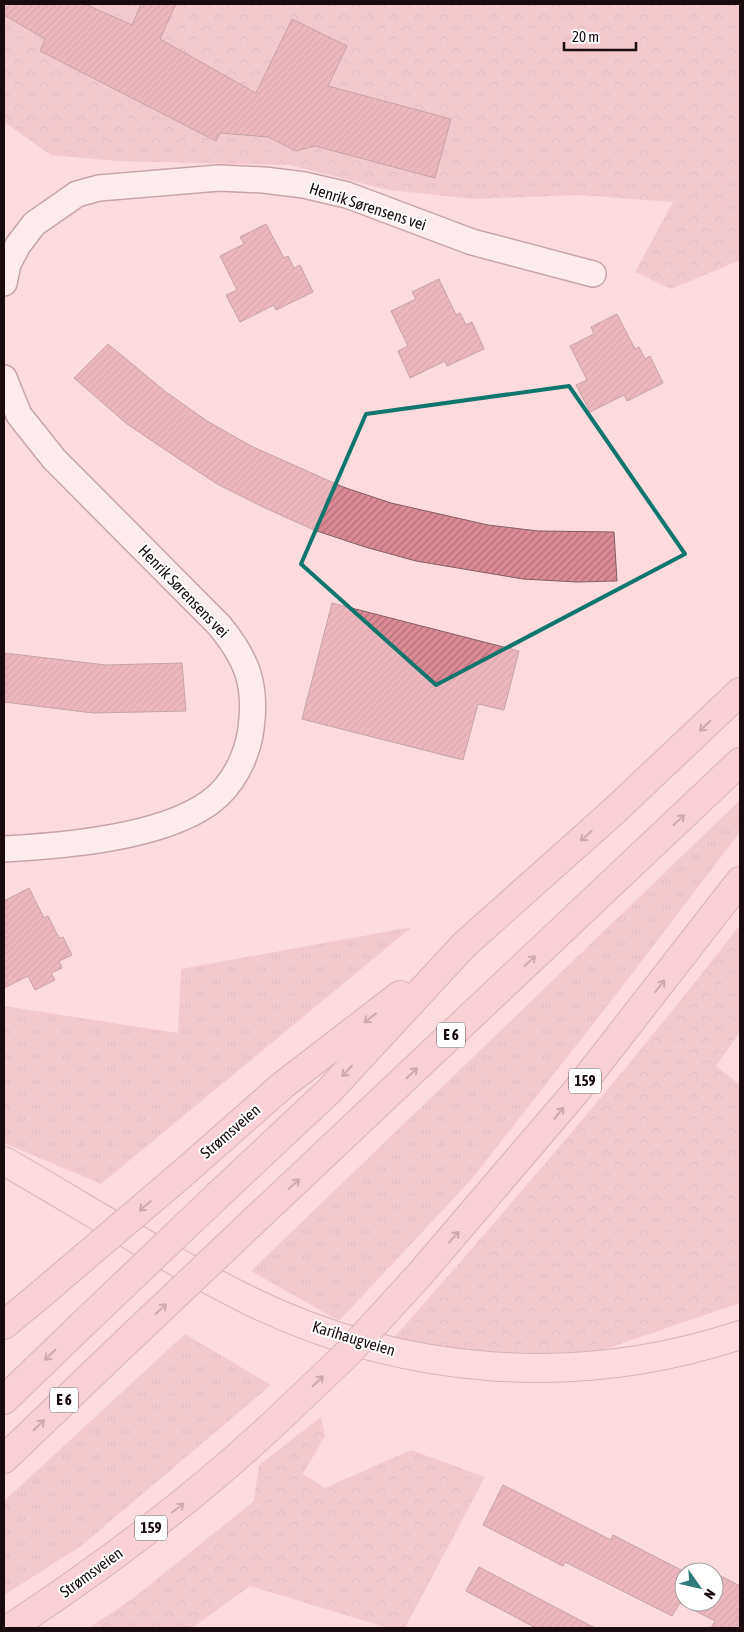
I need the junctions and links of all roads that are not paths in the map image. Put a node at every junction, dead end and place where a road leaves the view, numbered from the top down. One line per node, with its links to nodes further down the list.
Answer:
1 (593, 274): 2 (street, Henrik Sørensens vei)
2 (4, 283)
3 (4, 378): 6 (street, Henrik Sørensens vei)
4 (740, 692): 8 (highway, E 6, one-way to 8)
5 (740, 762): 13 (highway, E 6, one-way to 5, bridge)
6 (4, 849)
7 (740, 881): 14 (highway, Strømsveien / 159, one-way to 7, bridge)
8 (464, 945): 10 (highway, Strømsveien, one-way to 10, bridge); 12 (highway, E 6, one-way to 12, bridge)
9 (4, 1161): 11 (main road, Karihaugveien)
10 (4, 1325)
11 (740, 1335)
12 (4, 1400)
13 (4, 1459)
14 (10, 1628)

